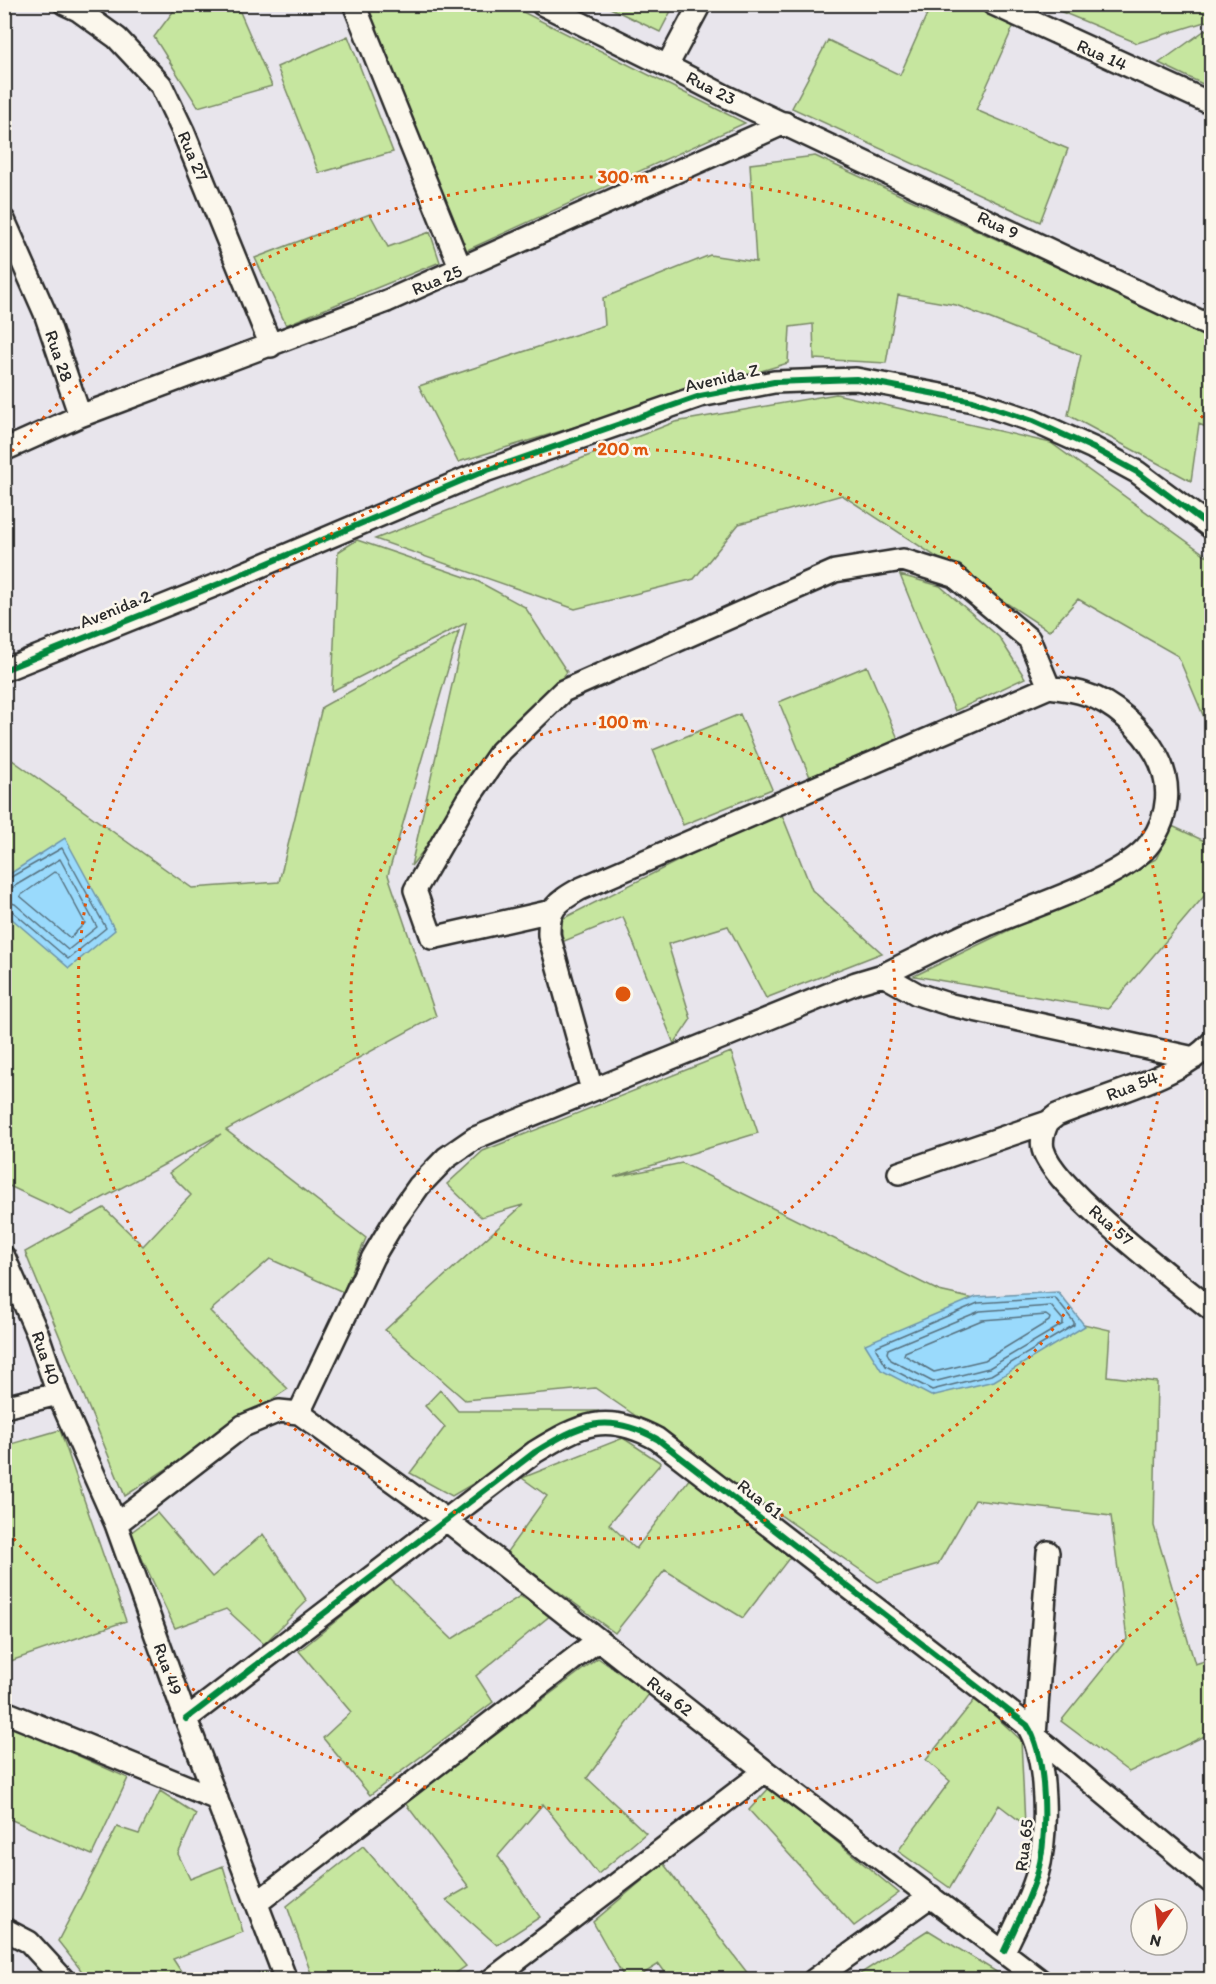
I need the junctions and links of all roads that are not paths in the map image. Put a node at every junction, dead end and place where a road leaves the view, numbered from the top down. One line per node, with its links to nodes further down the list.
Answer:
1 (65, 4): 12 (street, Rua 27)
2 (354, 4): 10 (street)
3 (542, 4): 6 (street)
4 (700, 4): 6 (street, Rua 23)
5 (993, 4): 7 (street, Rua 14)
6 (667, 66): 8 (street, Rua 23)
7 (1212, 104)
8 (785, 123): 10 (street, Rua 25); 11 (street, Rua 9)
9 (4, 220): 13 (street, Rua 28)
10 (460, 269): 12 (street, Rua 25)
11 (1212, 327)
12 (271, 346): 13 (street, Rua 25)
13 (80, 416): 14 (street)
14 (4, 450)
15 (1212, 528): 16 (street, Avenida Z)
16 (237, 576): 17 (street, Avenida 2)
17 (4, 670)
18 (1049, 687): 19 (street); 19 (street); 20 (street)
19 (552, 911): 22 (street)
20 (883, 975): 21 (street); 22 (street)
21 (1206, 1049): 23 (street, Rua 54)
22 (592, 1090): 29 (street)
23 (1048, 1122): 24 (street, Rua 54); 26 (street, Rua 57)
24 (899, 1173)
25 (4, 1257): 27 (street, Rua 40)
26 (1212, 1310)
27 (58, 1394): 28 (street); 31 (street, Rua 49)
28 (4, 1407)
29 (299, 1413): 30 (street, Rua 62); 31 (street)
30 (445, 1519): 33 (street, Rua 62); 35 (street, Rua 61); 36 (street, Rua 61)
31 (116, 1524): 35 (street, Rua 49)
32 (1048, 1552): 36 (street, Rua 65)
33 (598, 1640): 37 (street, Rua 62); 41 (street)
34 (10, 1714): 38 (street)
35 (186, 1719): 38 (street, Rua 49)
36 (1035, 1736): 39 (street, Rua 61); 43 (street, Rua 65)
37 (765, 1771): 40 (street, Rua 62); 46 (street)
38 (217, 1799): 41 (street, Rua 49)
39 (1212, 1882)
40 (931, 1896): 43 (street, Rua 62); 47 (street)
41 (257, 1903): 45 (street, Rua 49)
42 (4, 1929): 44 (street)
43 (1004, 1951): 48 (street, Rua 62)
44 (64, 1980)
45 (286, 1980)
46 (491, 1980)
47 (814, 1980)
48 (1040, 1980)

